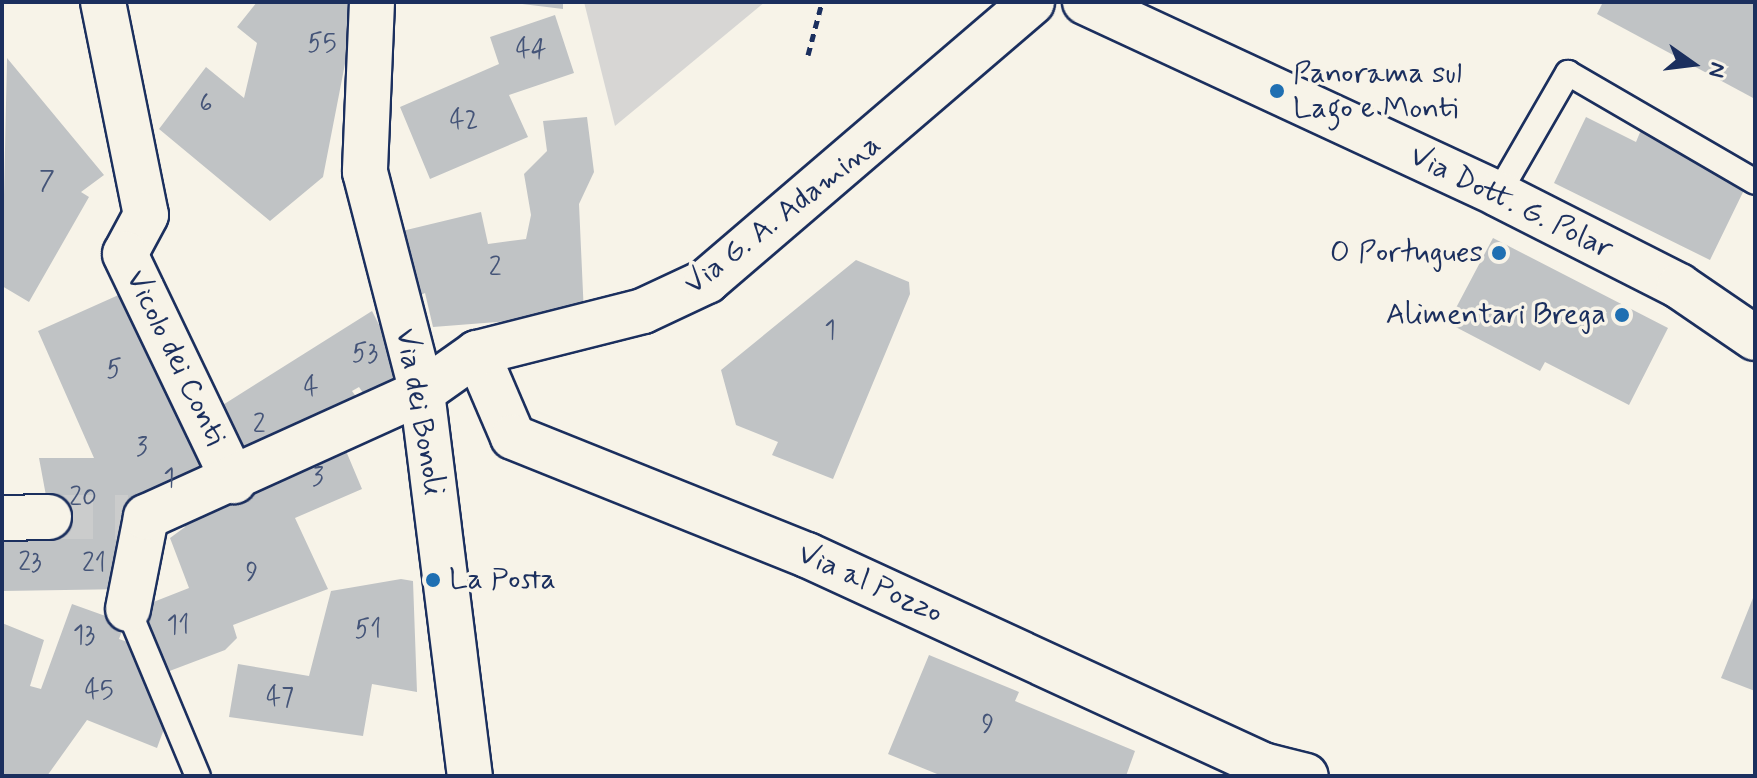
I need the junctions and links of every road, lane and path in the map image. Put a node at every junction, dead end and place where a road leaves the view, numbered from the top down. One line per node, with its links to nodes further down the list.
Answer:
1 (103, 2): 12 (street, Vicolo dei Conti)
2 (372, 2): 11 (street, Via dei Bonoli)
3 (822, 2): 6 (path)
4 (1032, 2): 10 (street, Via G. A. Adamina)
5 (1085, 2): 8 (street, Via Dott. G. Polar)
6 (808, 55)
7 (1755, 182): 8 (lane)
8 (1498, 194): 9 (street, Via Dott. G. Polar)
9 (1755, 338)
10 (477, 353): 11 (street, Via G. A. Adamina); 16 (street, Via al Pozzo)
11 (422, 392): 12 (street, Via G. A. Adamina); 18 (street, Via dei Bonoli)
12 (234, 481): 15 (street, Via G. A. Adamina)
13 (49, 517): 14 (street)
14 (2, 518)
15 (128, 609): 17 (lane, Via G. A. Adamina)
16 (1260, 770): 19 (street, Via al Pozzo)
17 (198, 776)
18 (470, 776)
19 (1306, 776)

